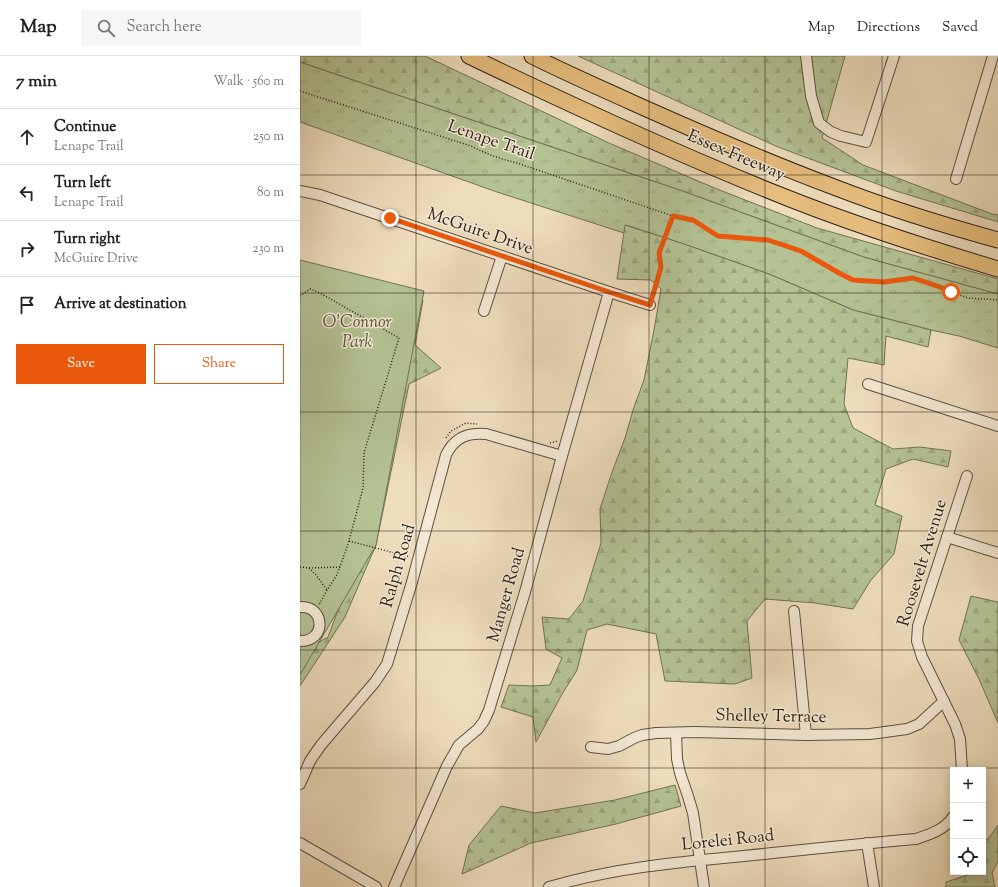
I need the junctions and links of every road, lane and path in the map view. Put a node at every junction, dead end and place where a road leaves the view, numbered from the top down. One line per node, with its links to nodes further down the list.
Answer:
1 (469, 56): 12 (highway, Essex Freeway)
2 (532, 56): 10 (highway, Essex Freeway)
3 (806, 56): 4 (street)
4 (894, 56)
5 (993, 56): 7 (street)
6 (300, 91): 9 (path, Lenape Trail)
7 (956, 179)
8 (300, 191): 11 (street, McGuire Drive)
9 (673, 216): 15 (path, Lenape Trail); 16 (path)
10 (998, 240)
11 (502, 256): 13 (street, McGuire Drive); 17 (street)
12 (998, 268)
13 (609, 292): 16 (street, McGuire Drive); 20 (street, Manger Road)
14 (300, 296): 25 (path)
15 (998, 300)
16 (650, 305)
17 (484, 311)
18 (868, 384): 19 (street)
19 (998, 426)
20 (562, 456): 37 (street, Ralph Road); 43 (street, Manger Road)
21 (967, 476): 22 (street, Roosevelt Avenue)
22 (947, 537): 23 (street); 32 (street, Roosevelt Avenue)
23 (998, 553)
24 (300, 567): 26 (path)
25 (341, 567): 26 (path); 27 (path)
26 (309, 568): 27 (path)
27 (327, 590): 28 (path)
28 (319, 605)
29 (300, 607): 31 (street)
30 (794, 611): 34 (street)
31 (300, 641)
32 (944, 701): 34 (street, Shelley Terrace); 36 (street, Roosevelt Avenue)
33 (676, 733): 34 (street, Shelley Terrace); 35 (street, Shelley Terrace); 41 (street)
34 (806, 735)
35 (591, 747)
36 (962, 767)
37 (300, 784)
38 (950, 820): 40 (street)
39 (300, 843): 42 (street)
40 (867, 843): 41 (street, Lorelei Road); 46 (street)
41 (700, 860): 44 (street, Lorelei Road); 45 (street)
42 (376, 887)
43 (394, 887)
44 (549, 887)
45 (704, 887)
46 (874, 887)

